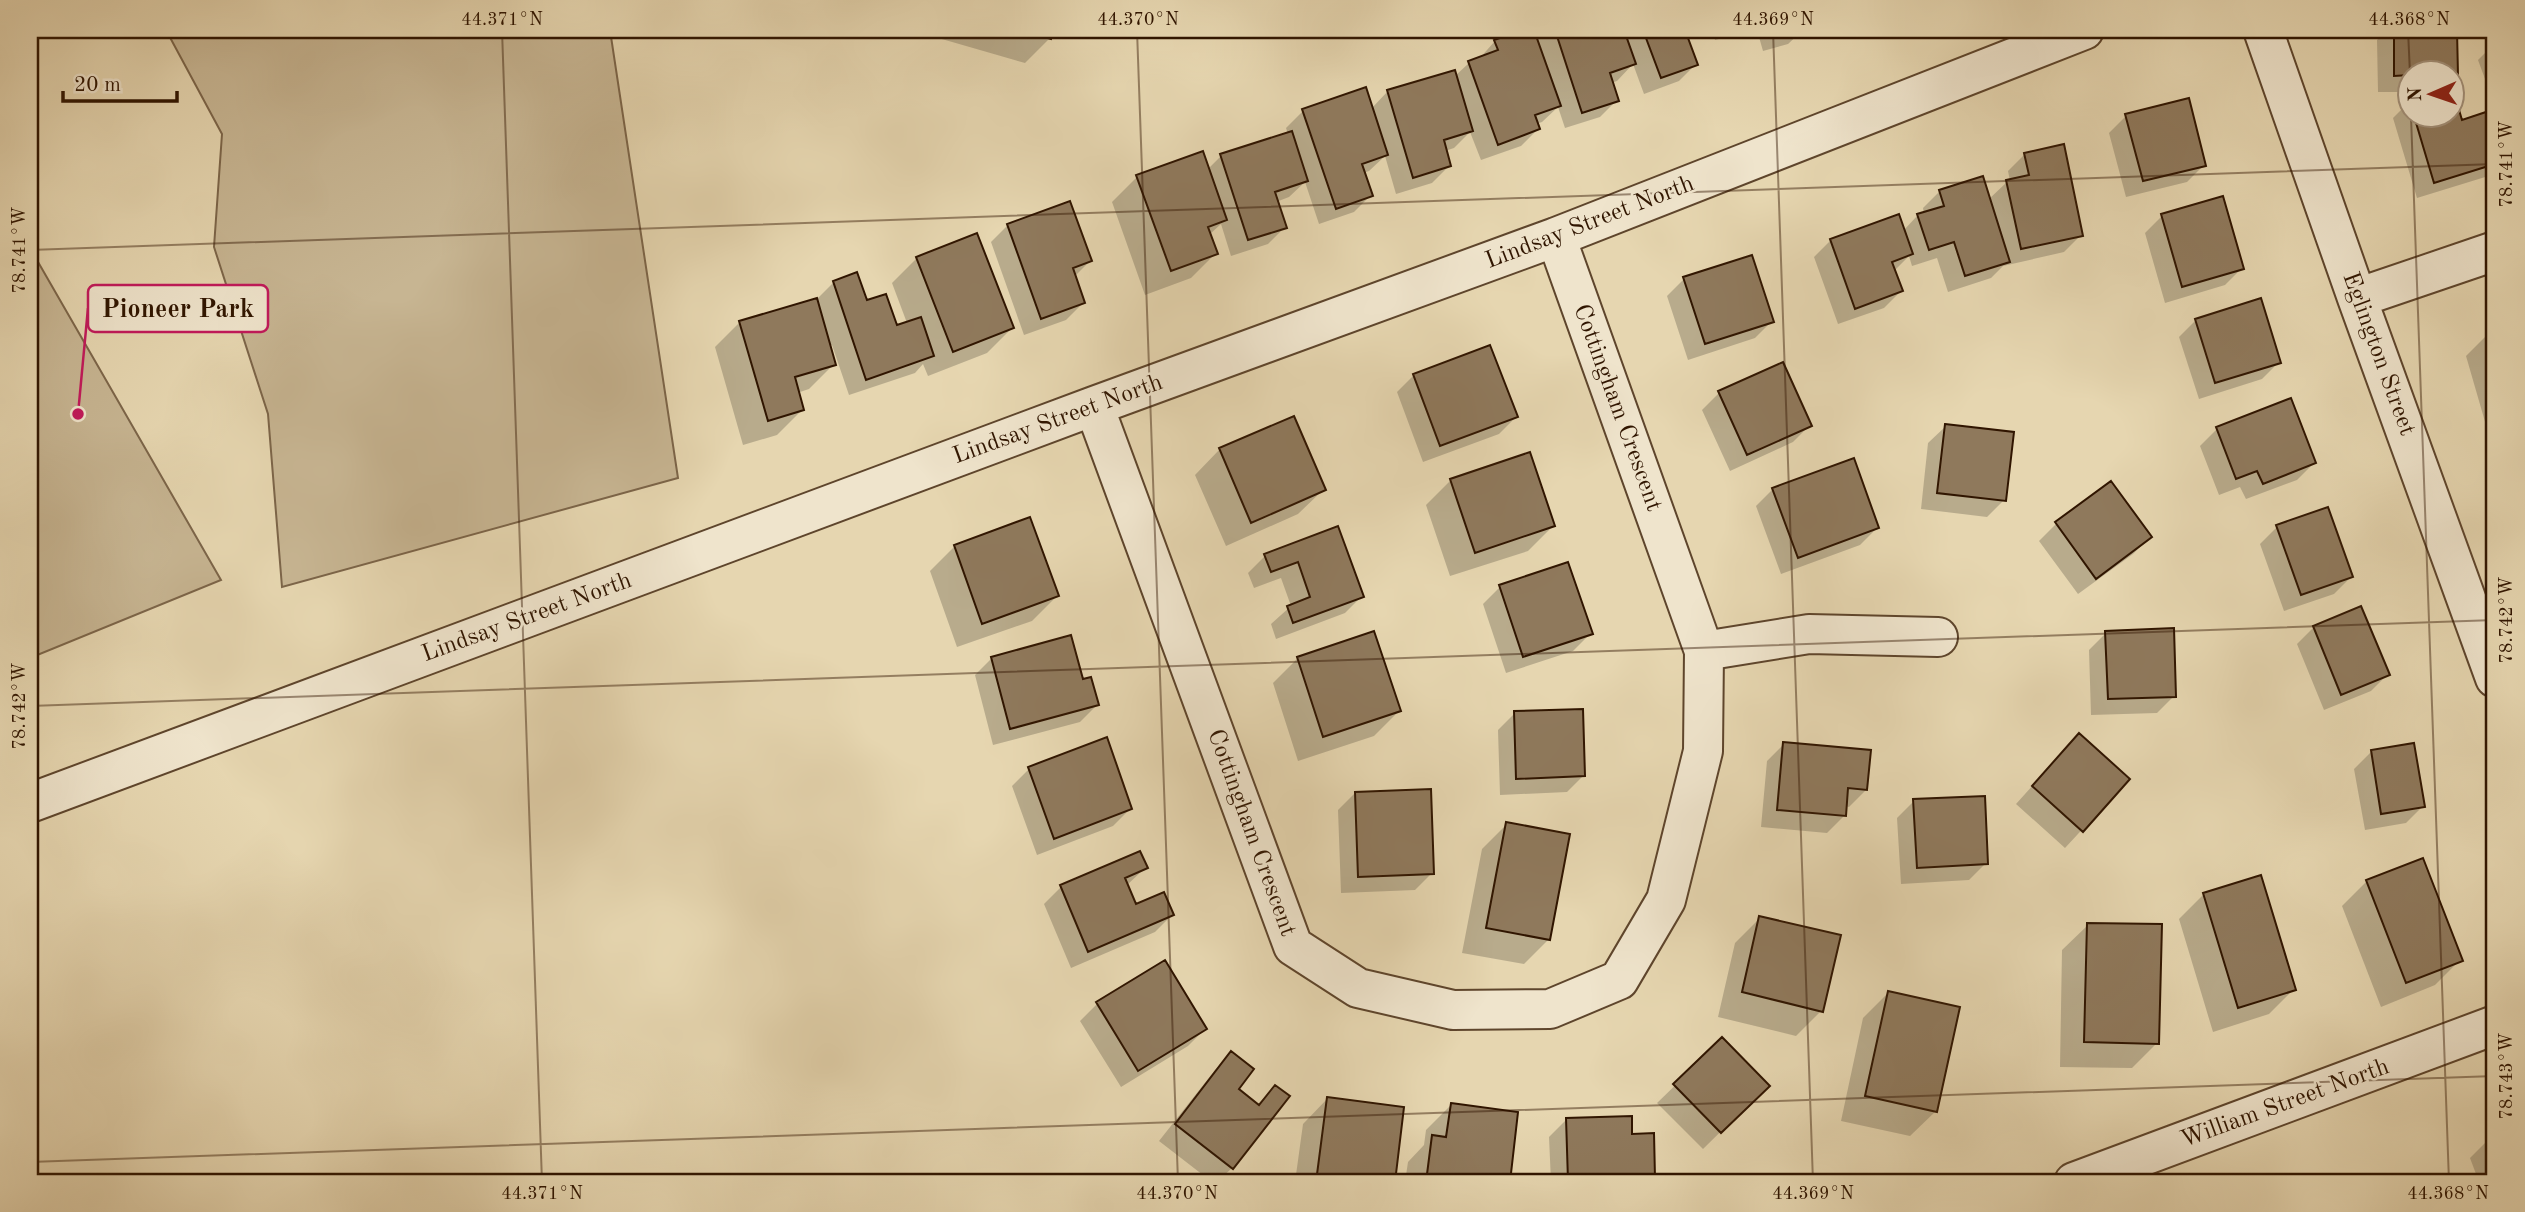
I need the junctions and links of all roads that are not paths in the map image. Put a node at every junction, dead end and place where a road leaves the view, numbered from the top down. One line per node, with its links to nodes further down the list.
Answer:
1 (2084, 30): 3 (street, Lindsay Street North)
2 (2263, 30): 5 (street, Eglington Street)
3 (1556, 237): 6 (street, Lindsay Street North); 8 (street, Cottingham Crescent)
4 (2495, 251): 5 (street)
5 (2357, 298): 9 (street, Eglington Street)
6 (1094, 406): 8 (street, Cottingham Crescent); 10 (street, Lindsay Street North)
7 (1938, 637): 8 (street)
8 (1704, 651)
9 (2495, 678)
10 (30, 803)
11 (2495, 1025): 12 (street, William Street North)
12 (2074, 1182)

